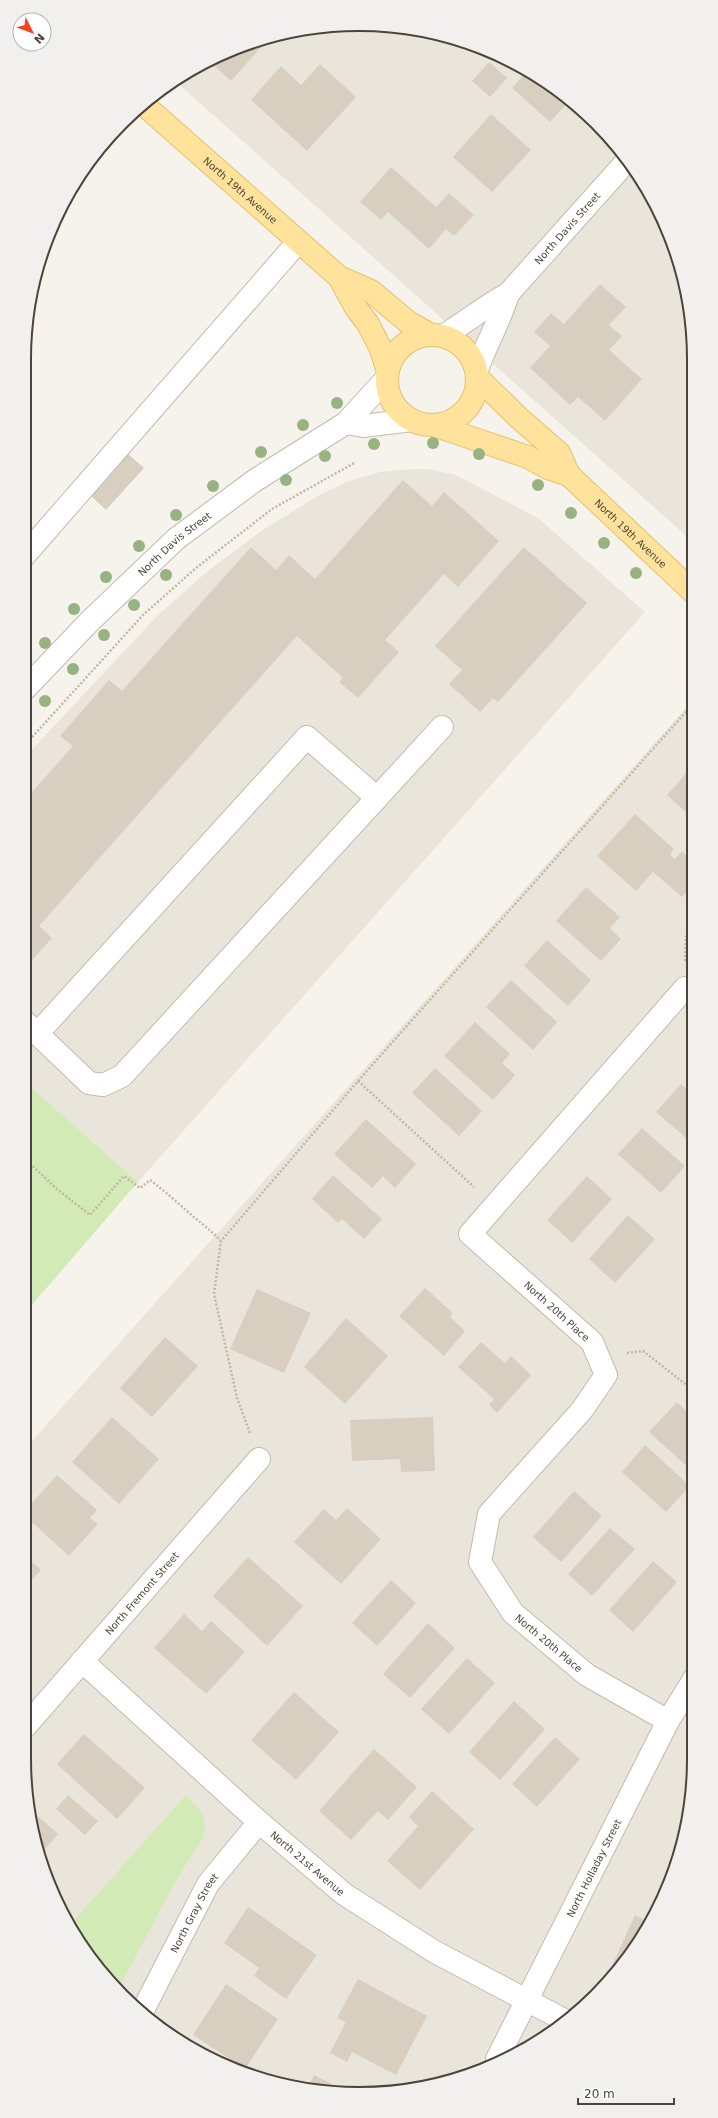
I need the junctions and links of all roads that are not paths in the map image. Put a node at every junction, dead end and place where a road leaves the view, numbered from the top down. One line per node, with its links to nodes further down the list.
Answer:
1 (148, 108): 3 (main road, North 19th Avenue)
2 (623, 165): 5 (street, North Davis Street)
3 (298, 242): 4 (main road, North 19th Avenue); 12 (street)
4 (339, 277): 6 (main road, North 19th Avenue); 7 (main road, North 19th Avenue)
5 (508, 294): 6 (street); 8 (street)
6 (437, 335): 7 (main road); 8 (main road, North 19th Avenue)
7 (387, 374): 9 (street, North Davis Street); 10 (main road, North 19th Avenue)
8 (477, 374): 10 (main road); 11 (main road, North 19th Avenue)
9 (346, 423): 10 (street); 14 (street, North Davis Street)
10 (423, 423): 11 (main road, North 19th Avenue)
11 (569, 475): 13 (main road, North 19th Avenue)
12 (31, 548)
13 (687, 586)
14 (31, 683)
15 (442, 727): 16 (street)
16 (377, 798): 18 (street); 18 (street)
17 (685, 988): 23 (street, North 20th Place)
18 (31, 1027)
19 (260, 1459): 20 (street, North Fremont Street)
20 (82, 1662): 22 (street, North Fremont Street); 24 (street, North 21st Avenue)
21 (687, 1690): 23 (street, North Holladay Street)
22 (31, 1720)
23 (668, 1721): 25 (street, North Holladay Street)
24 (259, 1822): 25 (street, North 21st Avenue); 26 (street, North Gray Street)
25 (527, 2002): 27 (street, North 21st Avenue); 28 (street, North Holladay Street)
26 (144, 2007)
27 (560, 2018)
28 (500, 2055)

